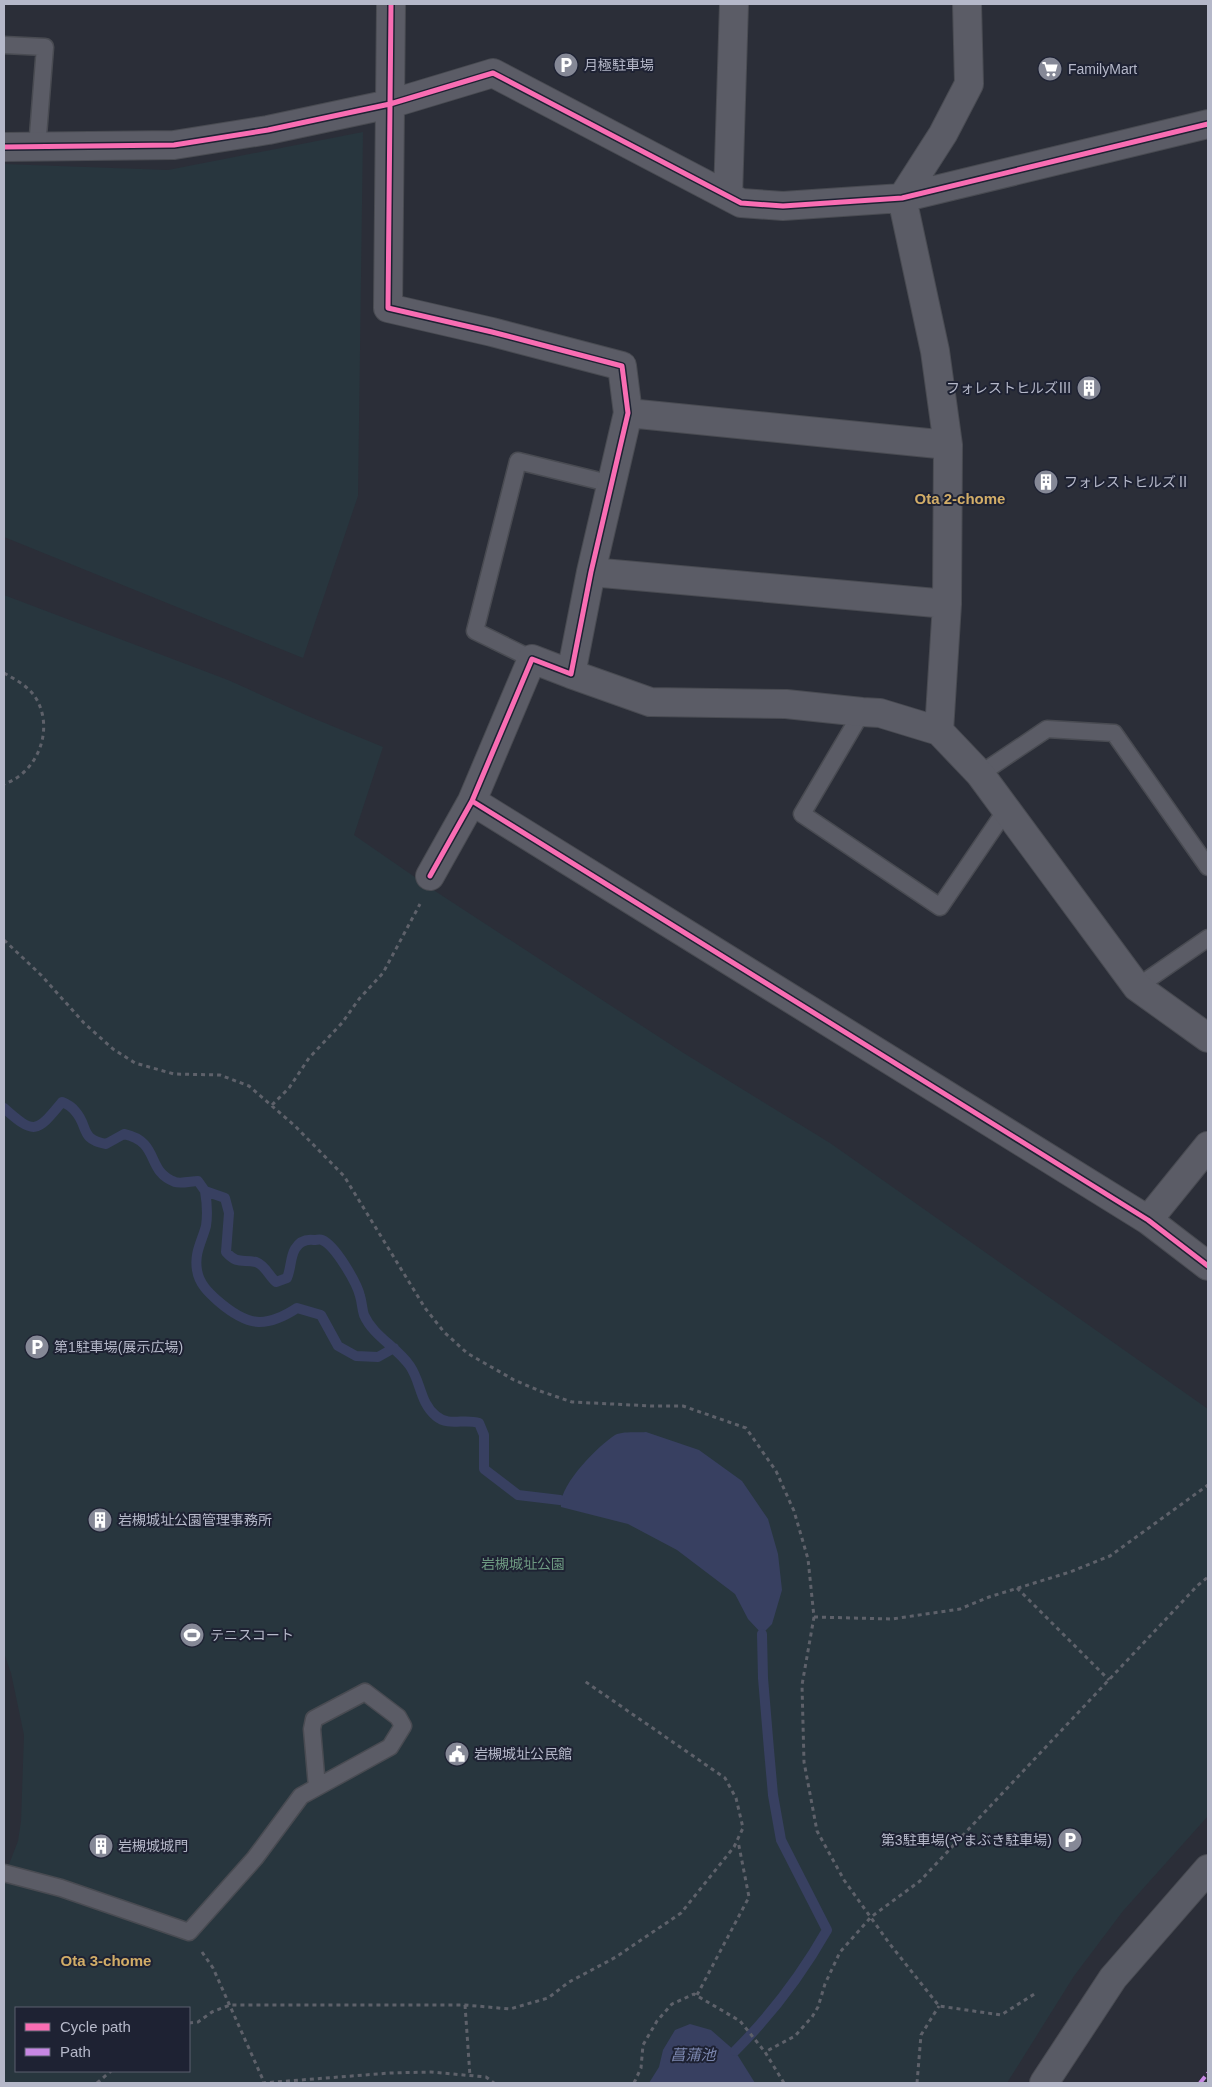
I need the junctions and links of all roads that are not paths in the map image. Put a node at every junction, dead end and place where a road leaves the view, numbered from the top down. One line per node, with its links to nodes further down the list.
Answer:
1 (391, 4): 5 (street)
2 (734, 4): 9 (street)
3 (967, 4): 10 (street)
4 (4, 45): 8 (lane)
5 (390, 104): 8 (street); 9 (street); 11 (street)
6 (1208, 124): 10 (street)
7 (4, 147): 8 (street)
8 (37, 148)
9 (728, 196): 10 (street)
10 (902, 198): 12 (street)
11 (628, 413): 12 (street); 13 (street)
12 (948, 445): 15 (street)
13 (612, 484): 14 (street); 16 (lane)
14 (591, 572): 15 (street); 17 (street)
15 (948, 604): 19 (street)
16 (532, 659): 17 (street); 21 (street)
17 (571, 674): 18 (street)
18 (862, 712): 19 (street); 22 (lane)
19 (939, 731): 20 (street)
20 (980, 774): 22 (street); 23 (lane)
21 (472, 801): 24 (street); 29 (street)
22 (1006, 810): 26 (street)
23 (1208, 867)
24 (430, 876)
25 (1208, 938): 26 (lane)
26 (1137, 987): 27 (street)
27 (1208, 1038)
28 (1208, 1146): 29 (street)
29 (1148, 1220): 30 (street)
30 (1208, 1266)
31 (318, 1787): 31 (lane); 33 (lane)
32 (1208, 1869): 34 (street)
33 (4, 1873)
34 (1044, 2083)

